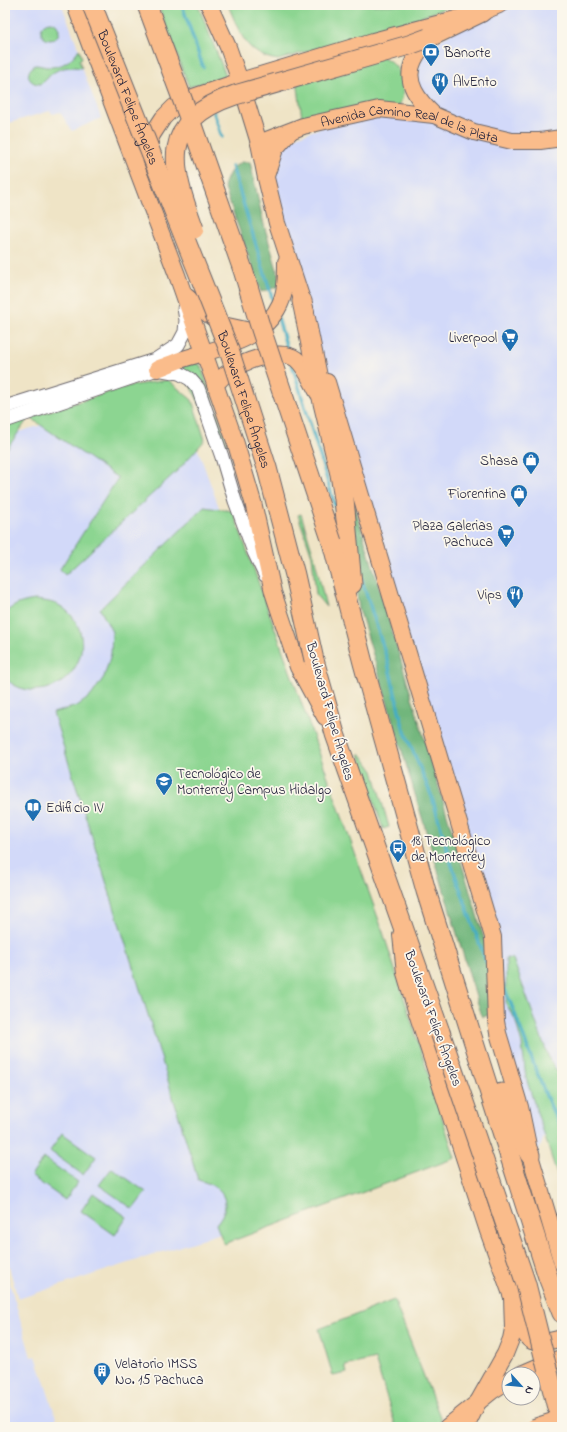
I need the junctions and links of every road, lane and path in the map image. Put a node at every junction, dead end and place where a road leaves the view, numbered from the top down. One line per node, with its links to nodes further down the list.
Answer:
1 (75, 5): 14 (main road)
2 (92, 5): 20 (highway, Boulevard Felipe Ángeles, bridge)
3 (147, 5): 29 (highway, Boulevard Felipe Ángeles, bridge)
4 (209, 5): 7 (main road)
5 (491, 9): 6 (highway); 8 (main road)
6 (428, 38): 10 (main road); 20 (highway, bridge)
7 (228, 47): 8 (main road); 9 (main road)
8 (271, 72): 9 (main road)
9 (240, 81): 13 (main road); 14 (main road)
10 (434, 115): 11 (main road, Avenida Camino Real de la Plata); 12 (main road, Avenida Camino Real de la Plata)
11 (291, 131): 13 (main road, Avenida Camino Real de la Plata); 15 (main road)
12 (562, 138)
13 (259, 143): 15 (main road)
14 (139, 174): 17 (main road)
15 (266, 178): 16 (main road)
16 (287, 253): 19 (main road); 21 (main road)
17 (177, 275): 18 (main road); 26 (street)
18 (184, 295): 21 (main road); 22 (main road)
19 (302, 301): 25 (highway); 33 (main road)
20 (212, 304): 30 (highway, Boulevard Felipe Ángeles, bridge)
21 (256, 332): 22 (main road)
22 (205, 353): 23 (main road); 24 (main road)
23 (157, 369): 27 (street); 28 (street)
24 (215, 386): 25 (main road); 28 (main road)
25 (323, 404): 29 (highway)
26 (5, 407)
27 (5, 421)
28 (273, 592): 30 (main road)
29 (363, 663): 32 (highway, Boulevard Felipe Ángeles)
30 (335, 734): 31 (highway, Boulevard Felipe Ángeles)
31 (399, 920): 35 (main road); 42 (highway, Boulevard Felipe Ángeles, bridge)
32 (443, 944): 33 (highway); 36 (highway, Boulevard Felipe Ángeles)
33 (530, 1156): 34 (main road)
34 (562, 1263)
35 (512, 1296): 37 (main road); 41 (main road)
36 (562, 1313)
37 (562, 1338)
38 (562, 1358): 39 (main road)
39 (539, 1366)
40 (501, 1386): 41 (main road)
41 (478, 1402): 43 (main road); 44 (main road)
42 (562, 1419): 45 (main road, bridge)
43 (447, 1427)
44 (466, 1427)
45 (534, 1427)

